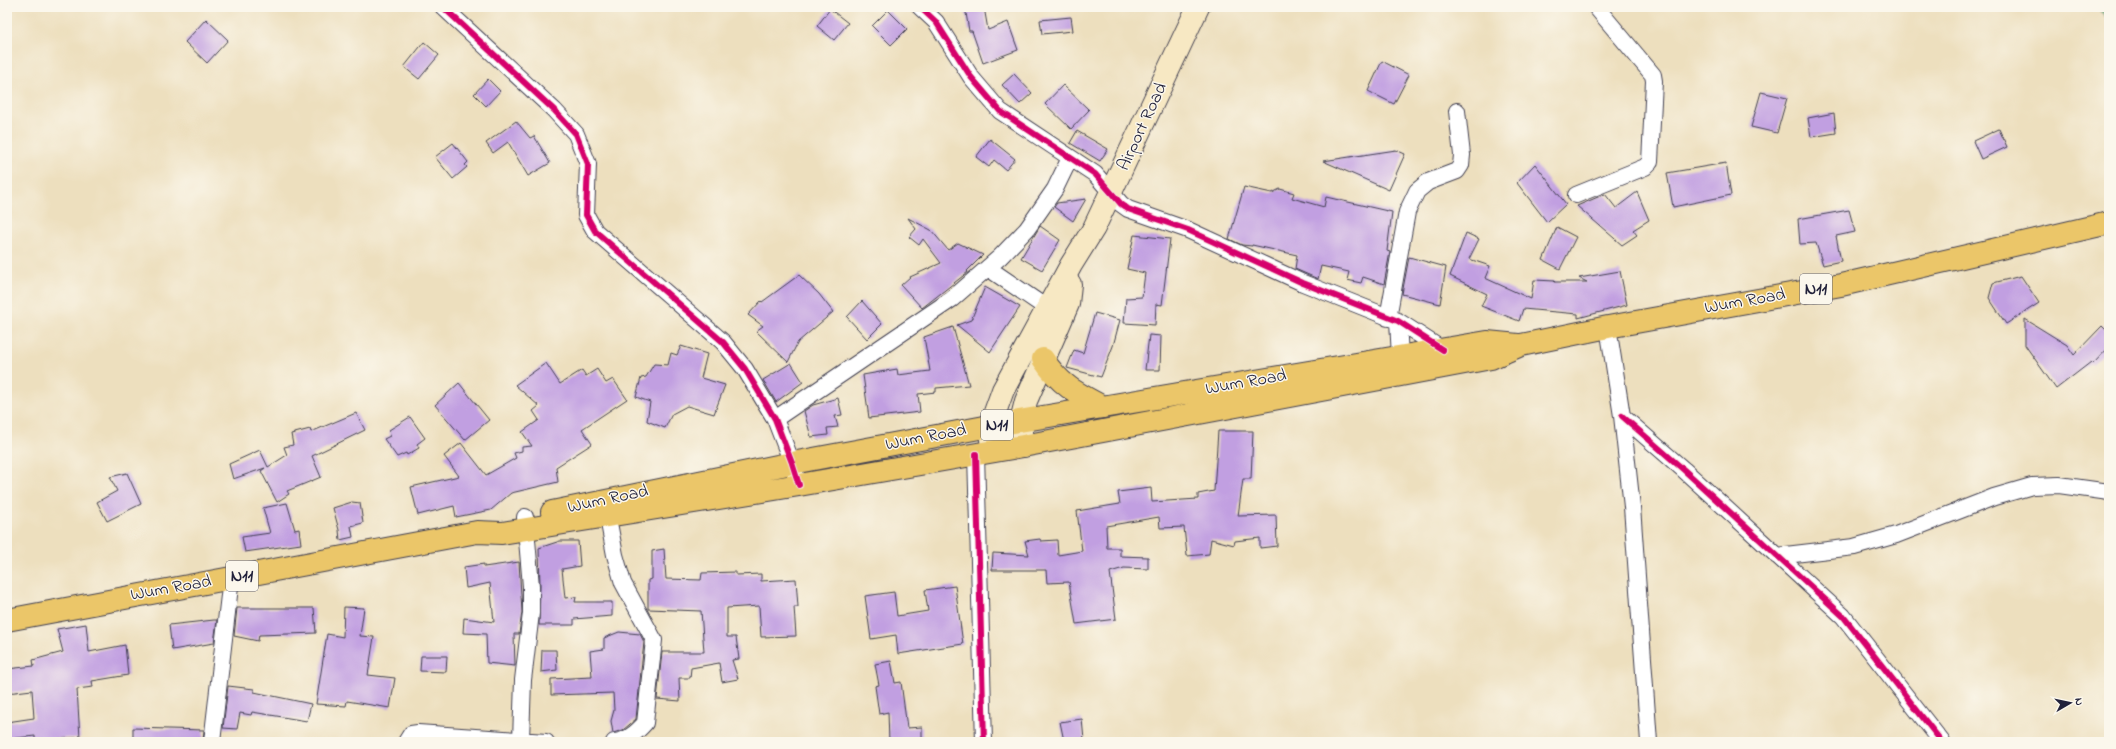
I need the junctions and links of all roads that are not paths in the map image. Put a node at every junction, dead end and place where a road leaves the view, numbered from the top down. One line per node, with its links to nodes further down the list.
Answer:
1 (443, 7): 21 (street)
2 (920, 7): 6 (street)
3 (1198, 7): 7 (main road, Airport Road)
4 (1596, 7): 8 (street)
5 (1456, 111): 13 (street)
6 (1070, 158): 7 (street); 11 (street)
7 (1112, 193): 10 (main road, Airport Road); 13 (street)
8 (1576, 195)
9 (2109, 223): 14 (highway, Wum Road / N11)
10 (1072, 265): 12 (main road, Airport Road); 18 (main road, Airport Road)
11 (988, 268): 12 (street); 21 (street)
12 (1048, 309): 23 (main road, Airport Road)
13 (1393, 319): 16 (street); 17 (street)
14 (1608, 327): 15 (highway, Wum Road / N11); 20 (street)
15 (1522, 345): 16 (highway, Wum Road / N11); 24 (highway, Wum Road / N11)
16 (1442, 350): 17 (highway, Wum Road / N11)
17 (1400, 357): 19 (highway, Wum Road / N11)
18 (1043, 359): 19 (highway); 22 (main road, Airport Road)
19 (1103, 407): 22 (highway, Wum Road / N11)
20 (1622, 416): 31 (street); 40 (street)
21 (775, 419): 26 (street)
22 (1021, 421): 23 (highway, Wum Road / N11); 24 (main road, Airport Road)
23 (990, 426): 25 (main road, Airport Road); 26 (highway, Wum Road / N11)
24 (1023, 446): 25 (highway, Wum Road / N11)
25 (984, 453): 27 (highway, Wum Road / N11); 39 (street)
26 (792, 463): 27 (street); 29 (highway, Wum Road / N11)
27 (799, 485): 29 (highway, Wum Road / N11)
28 (2109, 492): 31 (street)
29 (607, 509): 30 (highway, Wum Road / N11); 38 (street)
30 (526, 523): 32 (highway, Wum Road / N11); 34 (street)
31 (1777, 556): 41 (street)
32 (231, 578): 33 (highway, Wum Road / N11); 35 (street)
33 (7, 620)
34 (521, 740): 36 (street); 37 (street)
35 (212, 742)
36 (406, 742)
37 (546, 742)
38 (614, 742)
39 (984, 742)
40 (1649, 742)
41 (1942, 742)

